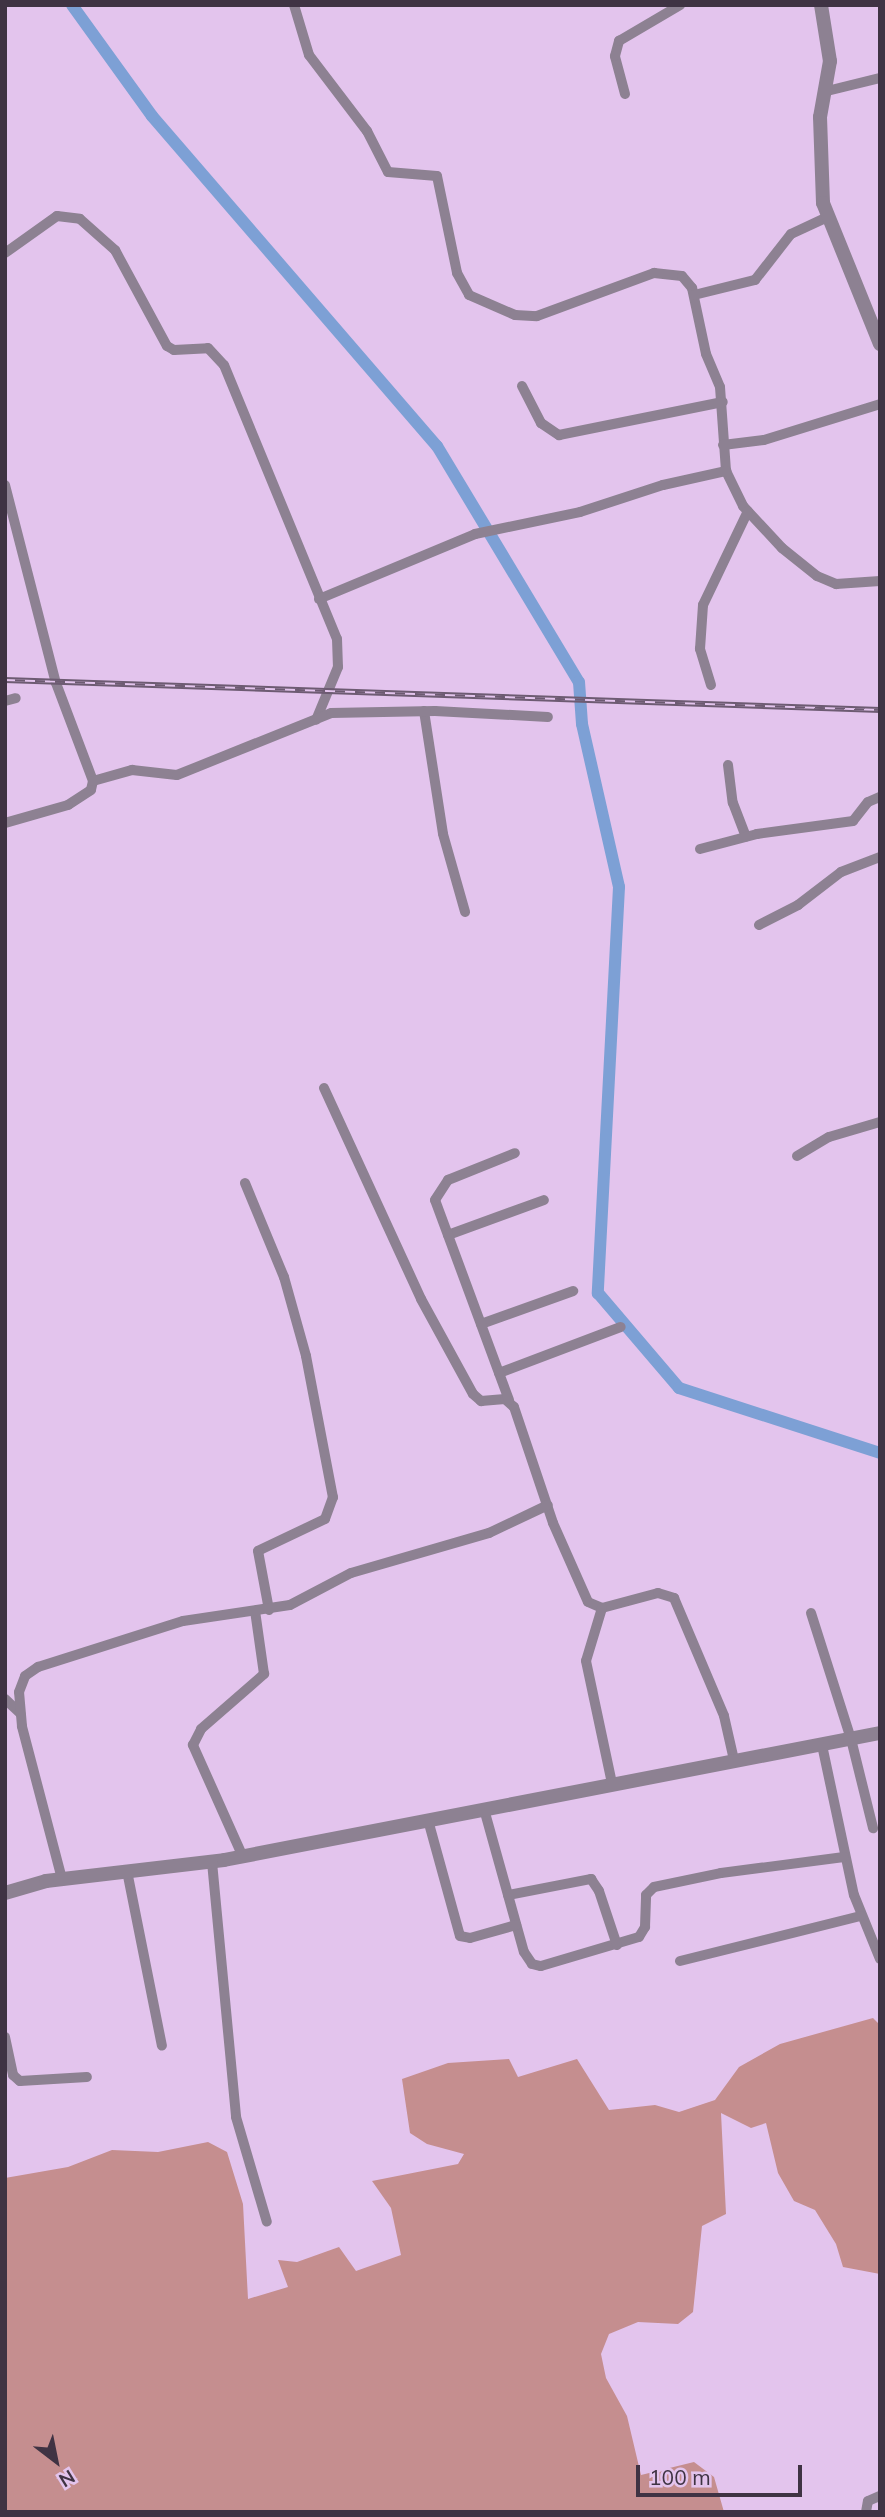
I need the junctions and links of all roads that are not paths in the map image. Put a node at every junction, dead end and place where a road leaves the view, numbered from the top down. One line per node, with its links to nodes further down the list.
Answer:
1 (294, 5): 9 (street)
2 (680, 5): 6 (street)
3 (821, 5): 5 (street)
4 (880, 78): 5 (street)
5 (827, 91): 7 (street)
6 (625, 94)
7 (827, 217): 9 (street); 10 (street)
8 (5, 253): 20 (street)
9 (694, 295): 13 (street)
10 (875, 319): 11 (street)
11 (880, 344)
12 (522, 386): 13 (street)
13 (723, 402): 15 (street)
14 (880, 404): 15 (street)
15 (723, 445): 16 (street)
16 (726, 471): 18 (street); 20 (street)
17 (5, 485): 26 (street)
18 (748, 511): 19 (street); 21 (street)
19 (880, 581)
20 (319, 599): 24 (street)
21 (711, 685)
22 (424, 711): 23 (street); 24 (street); 32 (street)
23 (548, 717)
24 (316, 720): 26 (street)
25 (728, 765): 29 (street)
26 (93, 781): 28 (street)
27 (880, 797): 29 (street)
28 (5, 823)
29 (746, 837): 30 (street)
30 (700, 849)
31 (880, 857): 33 (street)
32 (465, 912)
33 (758, 925)
34 (324, 1088): 45 (street)
35 (880, 1122): 37 (street)
36 (515, 1153): 40 (street)
37 (797, 1156)
38 (245, 1183): 48 (street)
39 (544, 1200): 40 (street)
40 (449, 1236): 42 (street)
41 (573, 1290): 42 (street)
42 (481, 1324): 44 (street)
43 (621, 1328): 44 (street)
44 (499, 1373): 45 (street)
45 (509, 1400): 46 (street)
46 (548, 1505): 47 (street); 48 (street)
47 (602, 1608): 56 (street); 57 (street)
48 (269, 1610): 49 (street)
49 (255, 1611): 52 (street); 61 (street)
50 (811, 1614): 54 (street)
51 (5, 1699): 52 (street)
52 (20, 1713): 65 (street)
53 (880, 1733): 54 (street)
54 (852, 1739): 55 (street); 60 (street)
55 (822, 1745): 56 (street); 62 (street)
56 (734, 1760): 57 (street)
57 (612, 1783): 58 (street)
58 (484, 1809): 59 (street); 67 (street)
59 (428, 1820): 61 (street); 69 (street)
60 (873, 1828)
61 (243, 1857): 63 (street)
62 (844, 1857): 68 (street); 70 (street)
63 (212, 1861): 64 (street); 76 (street)
64 (127, 1871): 65 (street); 74 (street)
65 (62, 1879): 66 (street)
66 (5, 1893)
67 (508, 1895): 69 (street); 70 (street)
68 (860, 1916): 71 (street); 72 (street)
69 (516, 1925): 70 (street)
70 (617, 1945)
71 (880, 1959)
72 (680, 1961)
73 (5, 2037): 75 (street)
74 (162, 2046)
75 (87, 2077)
76 (267, 2222)
77 (880, 2496): 78 (street)
78 (866, 2512)

